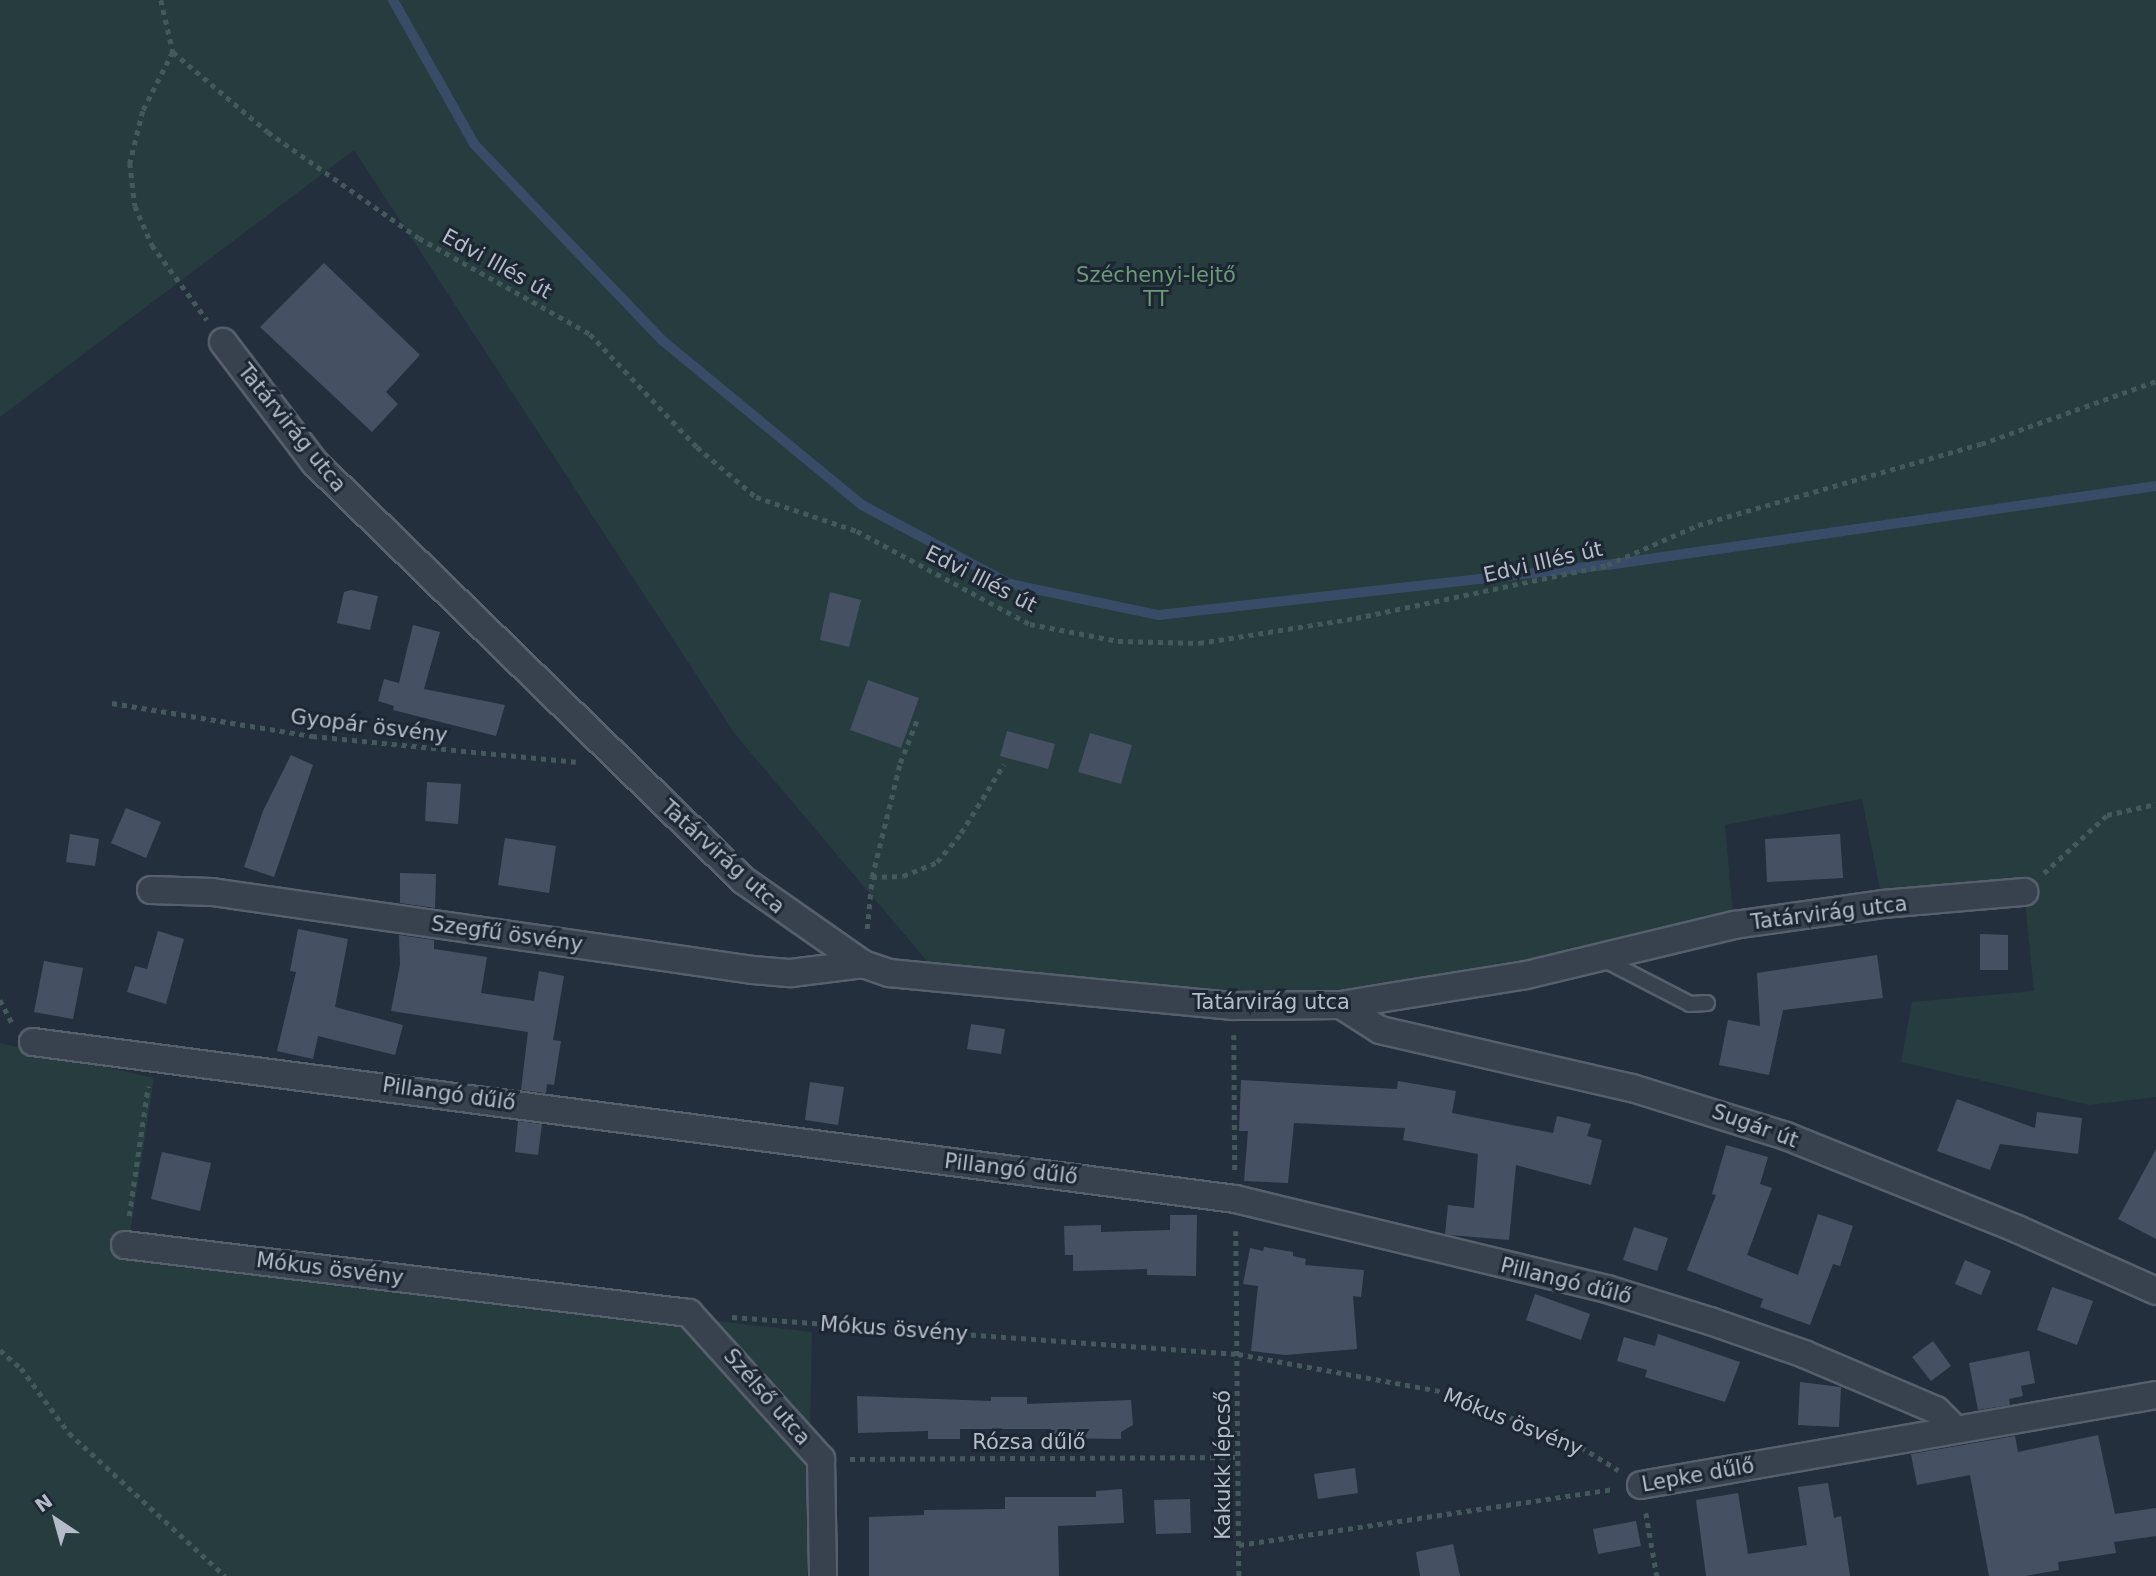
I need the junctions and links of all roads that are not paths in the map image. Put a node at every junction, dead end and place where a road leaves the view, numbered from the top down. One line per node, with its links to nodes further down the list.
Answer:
1 (223, 342): 5 (street, Tatárvirág utca)
2 (151, 890): 5 (street, Szegfű ösvény)
3 (2024, 892): 4 (street, Tatárvirág utca)
4 (1602, 959): 6 (lane); 7 (street, Tatárvirág utca)
5 (863, 964): 7 (street, Tatárvirág utca)
6 (1707, 1003)
7 (1341, 1004): 10 (street, Sugár út)
8 (33, 1042): 13 (street, Pillangó dűlő)
9 (125, 1245): 11 (street, Mókus ösvény)
10 (2156, 1291)
11 (689, 1313): 15 (street, Szélső utca)
12 (2156, 1395): 13 (street, Lepke dűlő)
13 (1955, 1429): 14 (street, Lepke dűlő)
14 (1641, 1485)
15 (823, 1576)

